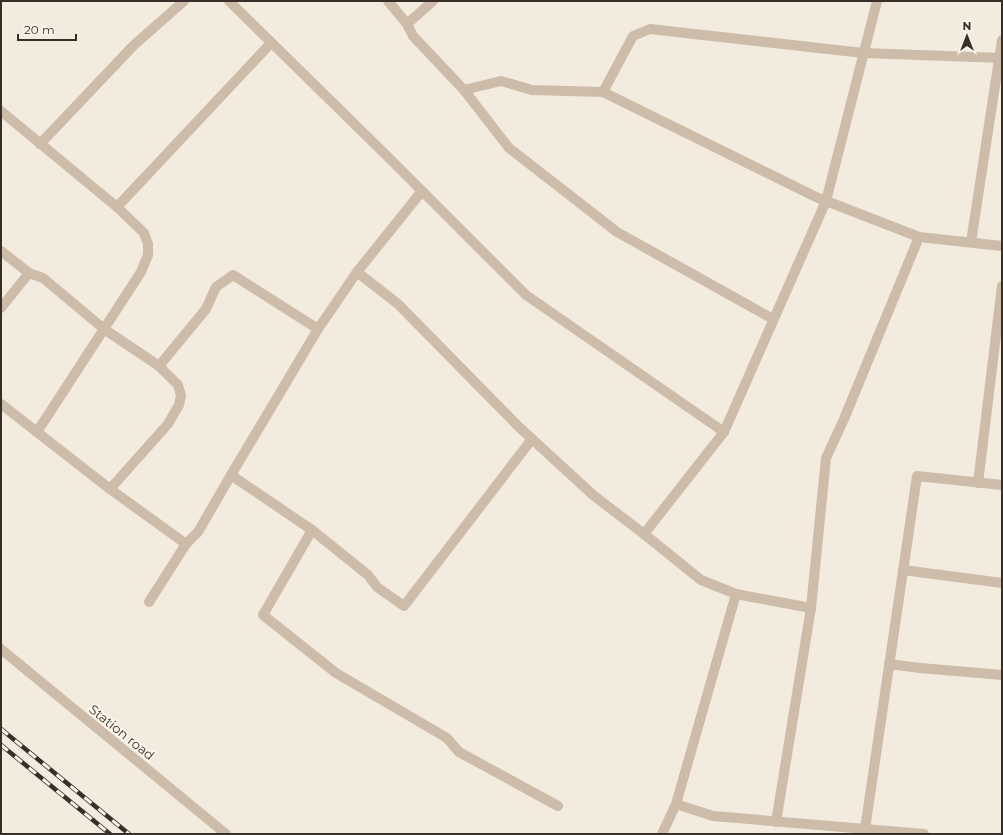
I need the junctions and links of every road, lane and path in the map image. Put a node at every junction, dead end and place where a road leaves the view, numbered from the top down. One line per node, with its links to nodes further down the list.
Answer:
1 (184, 1): 14 (street)
2 (228, 1): 8 (street)
3 (388, 1): 6 (street)
4 (433, 1): 6 (street)
5 (877, 1): 9 (street)
6 (407, 24): 11 (street)
7 (1002, 40): 10 (street)
8 (272, 43): 15 (street); 17 (street)
9 (863, 53): 10 (street); 12 (street); 16 (street)
10 (1001, 58): 19 (street)
11 (464, 90): 12 (street); 26 (street)
12 (604, 92): 16 (street)
13 (1, 111): 14 (street)
14 (40, 144): 17 (street)
15 (422, 191): 22 (street); 32 (street)
16 (826, 201): 18 (street); 26 (street)
17 (117, 207): 27 (street)
18 (919, 237): 19 (street); 45 (street)
19 (971, 242): 20 (street)
20 (1002, 246)
21 (1, 251): 23 (street)
22 (357, 272): 28 (street); 33 (street)
23 (29, 273): 25 (street); 27 (street)
24 (1002, 286): 35 (street)
25 (1, 308)
26 (773, 319): 32 (street)
27 (104, 329): 29 (street); 31 (street)
28 (318, 329): 29 (street); 34 (street)
29 (159, 366): 37 (street)
30 (1, 404): 31 (street)
31 (37, 432): 37 (street)
32 (724, 432): 39 (street)
33 (532, 439): 38 (street); 39 (street)
34 (230, 475): 38 (street); 40 (street)
35 (978, 483): 36 (street); 41 (street)
36 (1002, 485)
37 (110, 489): 40 (street)
38 (312, 530): 50 (street)
39 (644, 534): 43 (street)
40 (186, 544): 44 (street)
41 (903, 570): 42 (street); 47 (street)
42 (1002, 583)
43 (736, 594): 45 (street); 49 (street)
44 (150, 602)
45 (811, 608): 51 (street)
46 (1, 649): 53 (street, Station road)
47 (889, 664): 48 (street); 52 (street)
48 (1002, 675)
49 (676, 804): 51 (street); 54 (street)
50 (558, 806)
51 (776, 822): 52 (street)
52 (865, 829): 55 (street)
53 (226, 834)
54 (662, 834)
55 (924, 834)

